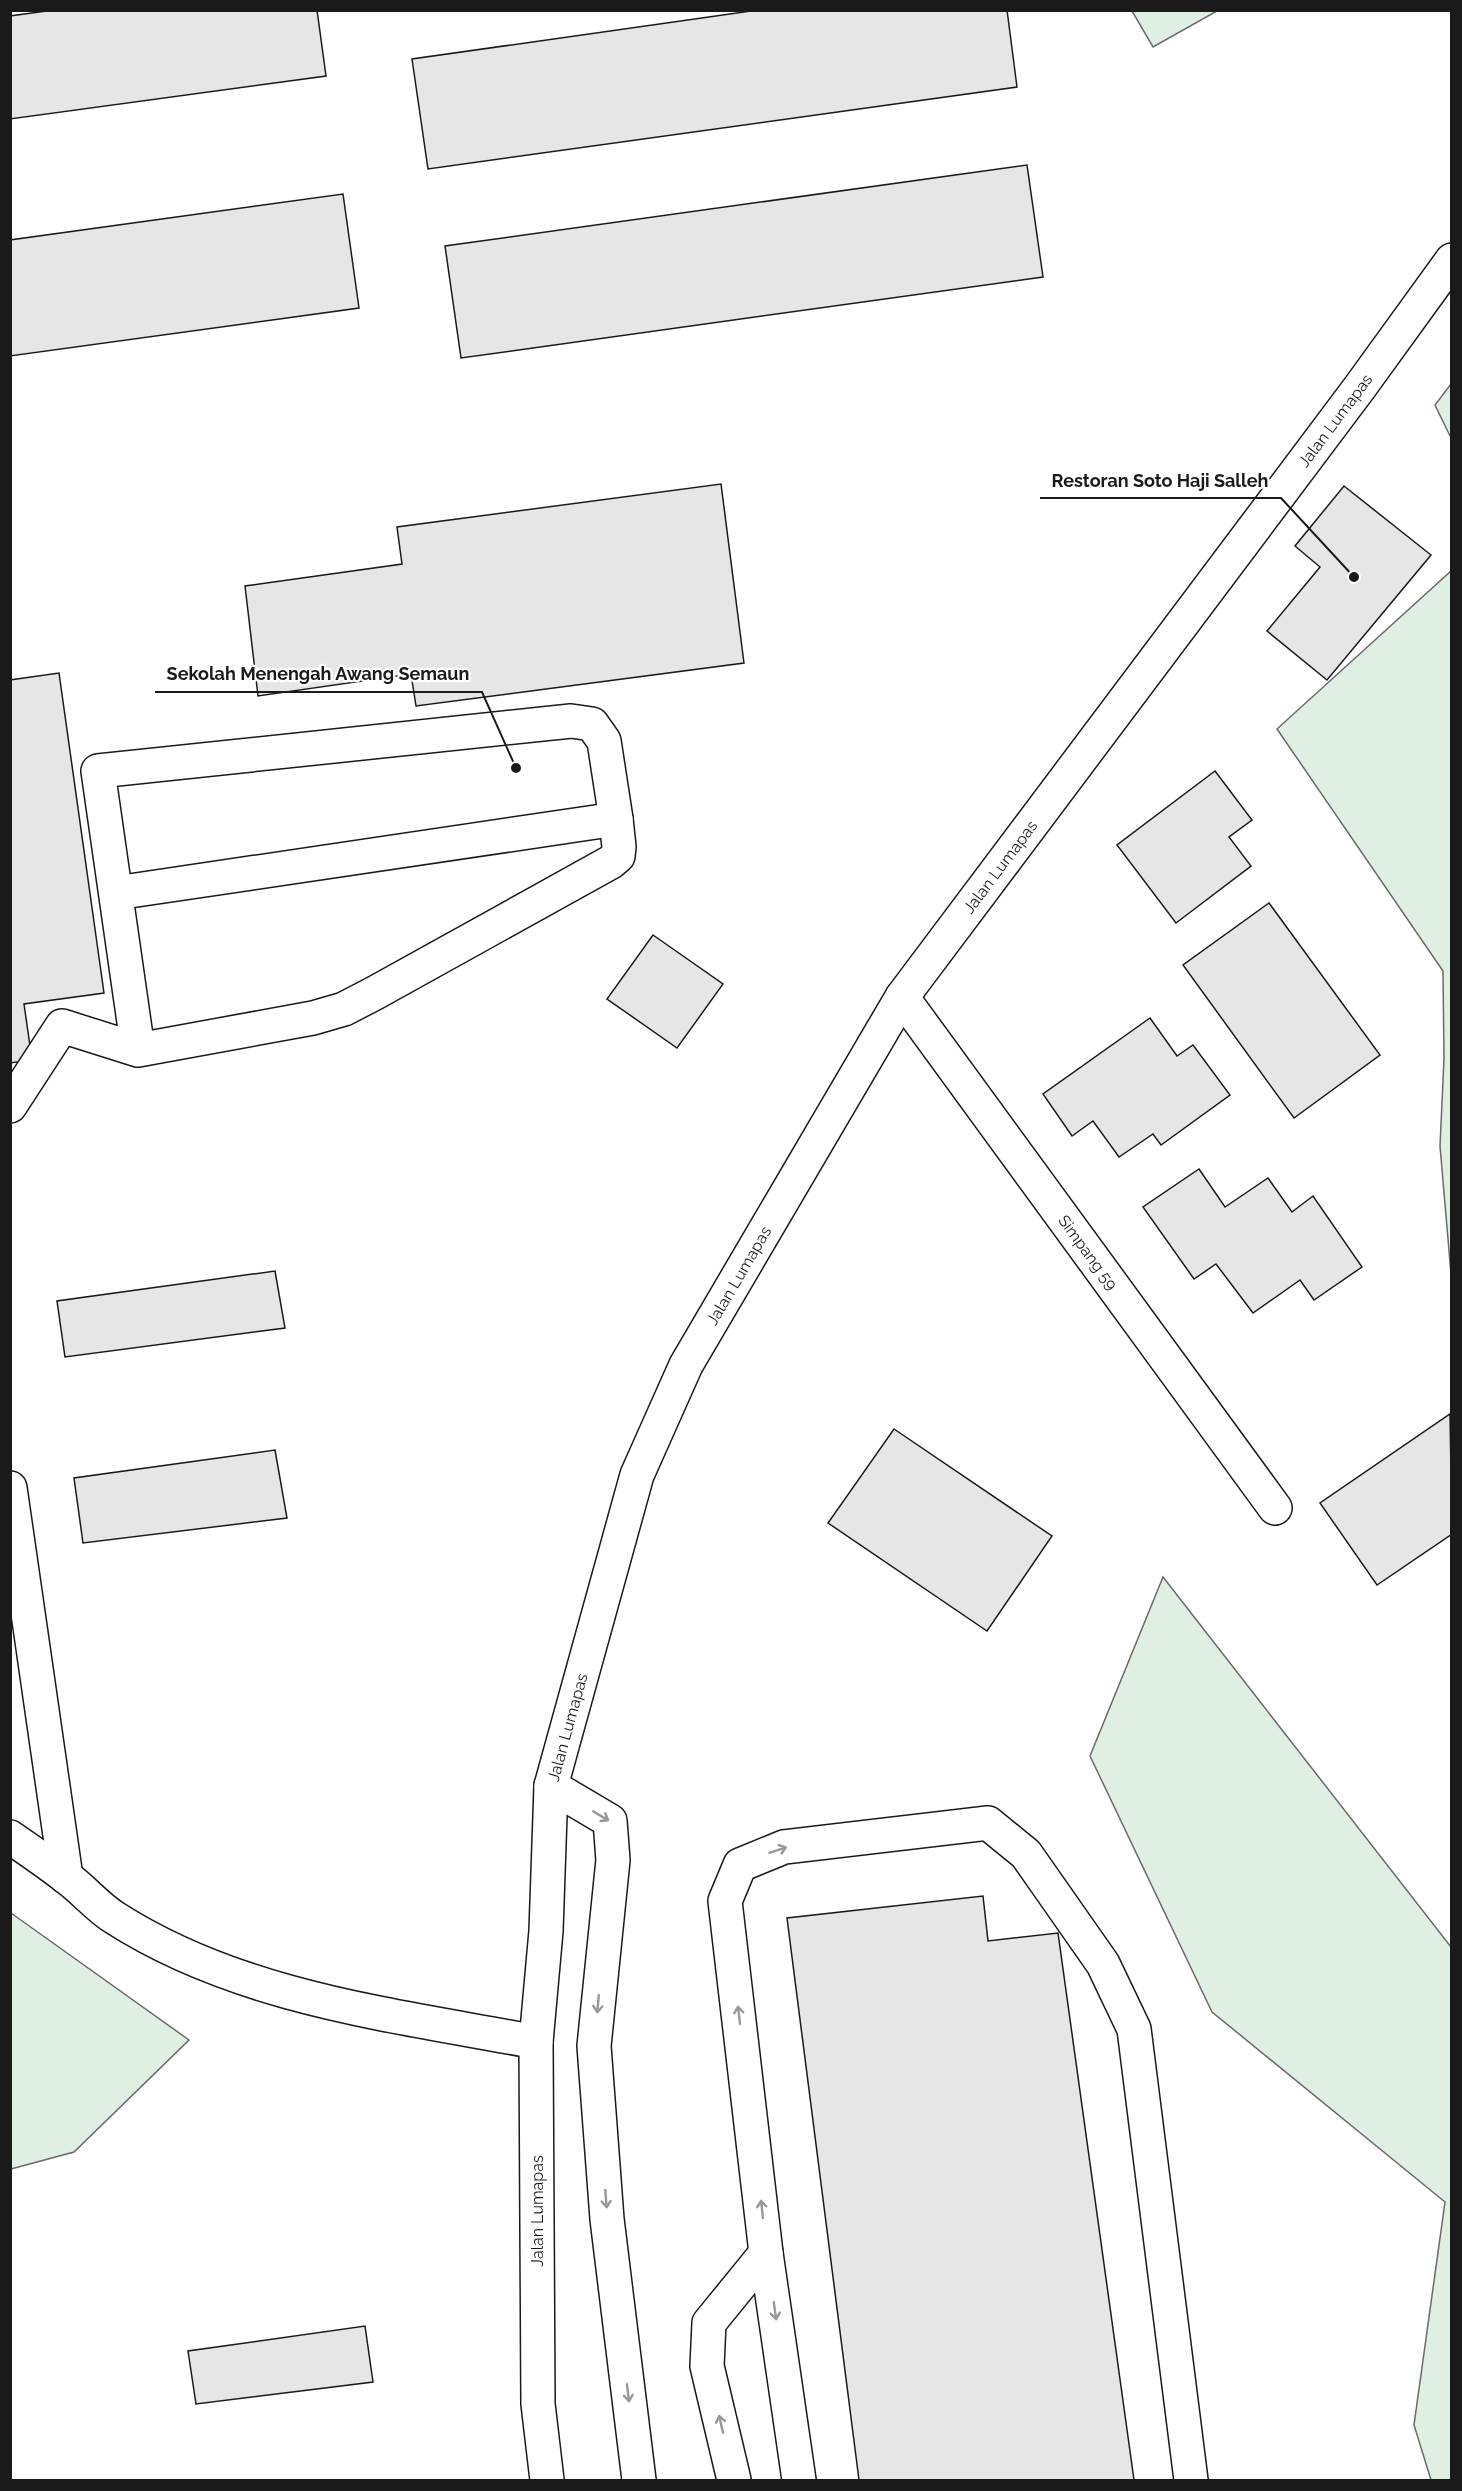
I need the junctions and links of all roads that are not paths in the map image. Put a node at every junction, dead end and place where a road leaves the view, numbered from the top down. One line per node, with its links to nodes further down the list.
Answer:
1 (1452, 260): 4 (main road, Jalan Lumapas)
2 (616, 819): 3 (main road); 3 (main road); 5 (main road)
3 (116, 893): 5 (main road)
4 (902, 997): 8 (main road, Simpang 59); 9 (main road, Jalan Lumapas)
5 (138, 1050): 6 (main road)
6 (10, 1106)
7 (10, 1488): 11 (main road)
8 (1275, 1508)
9 (551, 1786): 12 (main road, Jalan Lumapas); 15 (main road, one-way to 15)
10 (10, 1837): 11 (main road)
11 (66, 1877): 12 (main road)
12 (536, 2042): 14 (main road, Jalan Lumapas)
13 (766, 2253): 16 (main road, one-way to 13); 17 (main road, one-way to 17); 18 (main road, one-way to 18)
14 (547, 2481)
15 (639, 2481)
16 (734, 2481)
17 (800, 2481)
18 (1191, 2481)

